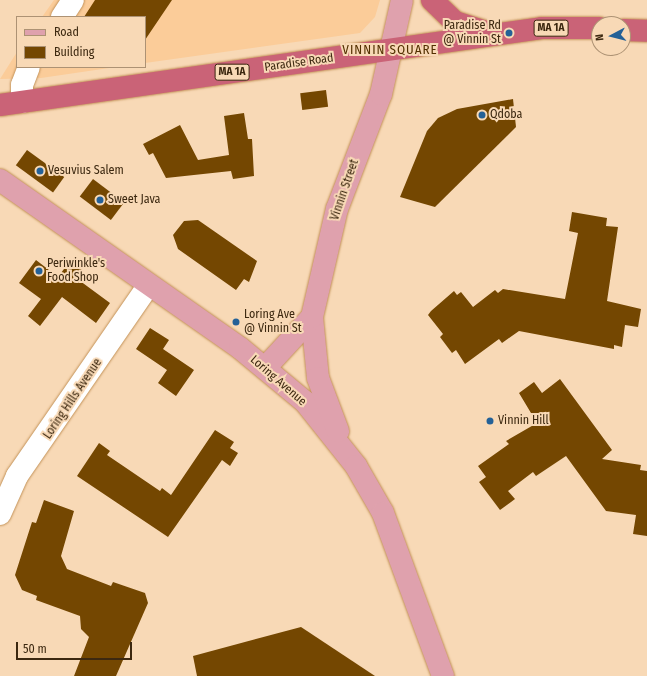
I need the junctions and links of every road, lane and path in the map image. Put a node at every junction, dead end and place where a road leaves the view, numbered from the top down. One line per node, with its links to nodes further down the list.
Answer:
1 (73, 0): 4 (street)
2 (402, 0): 9 (main road, Vinnin Street)
3 (432, 0): 8 (highway)
4 (63, 16)
5 (591, 28): 8 (highway, Paradise Road / MA 1A)
6 (631, 30): 7 (highway)
7 (647, 31)
8 (503, 34): 9 (highway, Paradise Road / MA 1A)
9 (391, 51): 11 (highway, Paradise Road / MA 1A); 15 (main road, Vinnin Street)
10 (29, 68): 11 (street)
11 (22, 102): 12 (highway, Paradise Road / MA 1A)
12 (0, 104)
13 (0, 180): 14 (main road, Loring Avenue)
14 (149, 285): 16 (main road, Loring Avenue); 18 (street, Loring Hills Avenue)
15 (312, 317): 16 (main road, Vinnin Street); 17 (main road)
16 (266, 367): 17 (main road, Loring Avenue)
17 (356, 466): 19 (main road, Loring Avenue)
18 (0, 514)
19 (442, 676)

